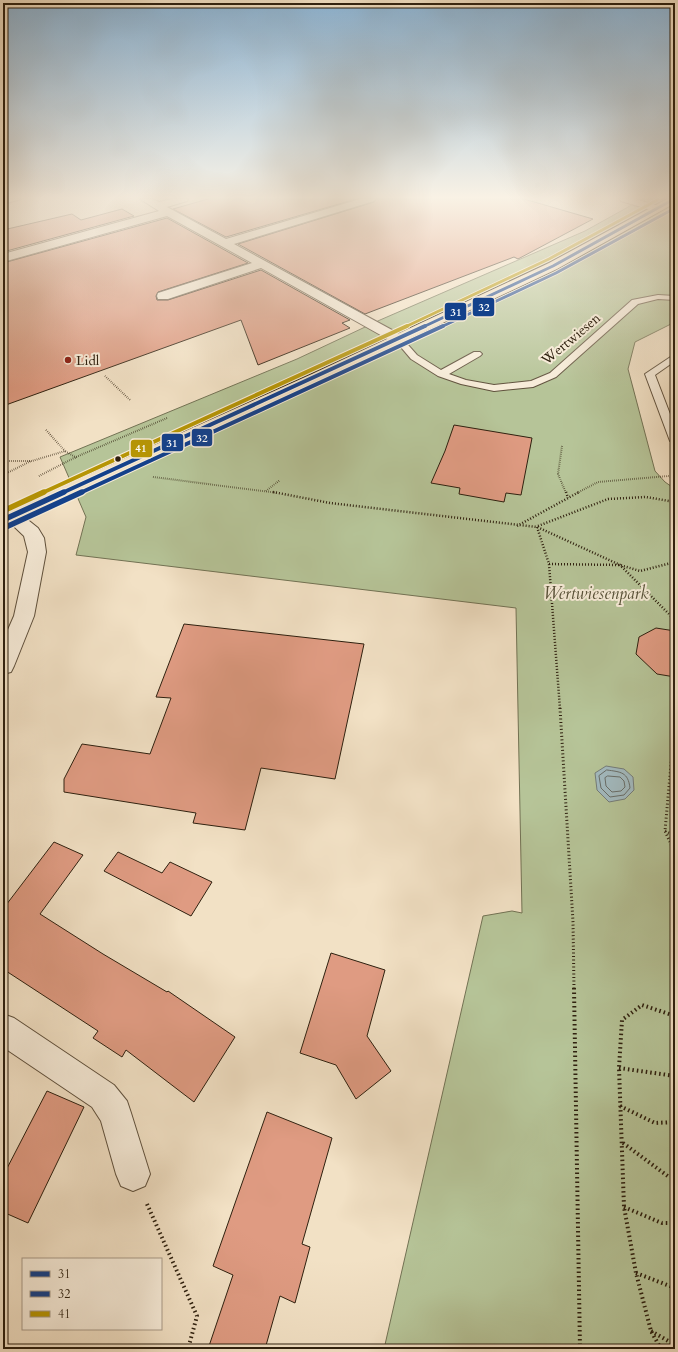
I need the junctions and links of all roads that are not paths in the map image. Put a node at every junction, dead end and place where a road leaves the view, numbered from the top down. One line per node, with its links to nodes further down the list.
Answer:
1 (258, 262): 3 (street)
2 (560, 262): 6 (main road)
3 (261, 264): 4 (street); 6 (street)
4 (163, 296)
5 (675, 298): 9 (lane, Wertwiesen)
6 (398, 339): 9 (lane, Wertwiesen); 11 (main road)
7 (477, 354): 9 (lane)
8 (675, 357): 10 (lane)
9 (441, 374)
10 (675, 441)
11 (8, 518): 12 (street)
12 (3, 666)
13 (3, 1029): 14 (street)
14 (134, 1174)

